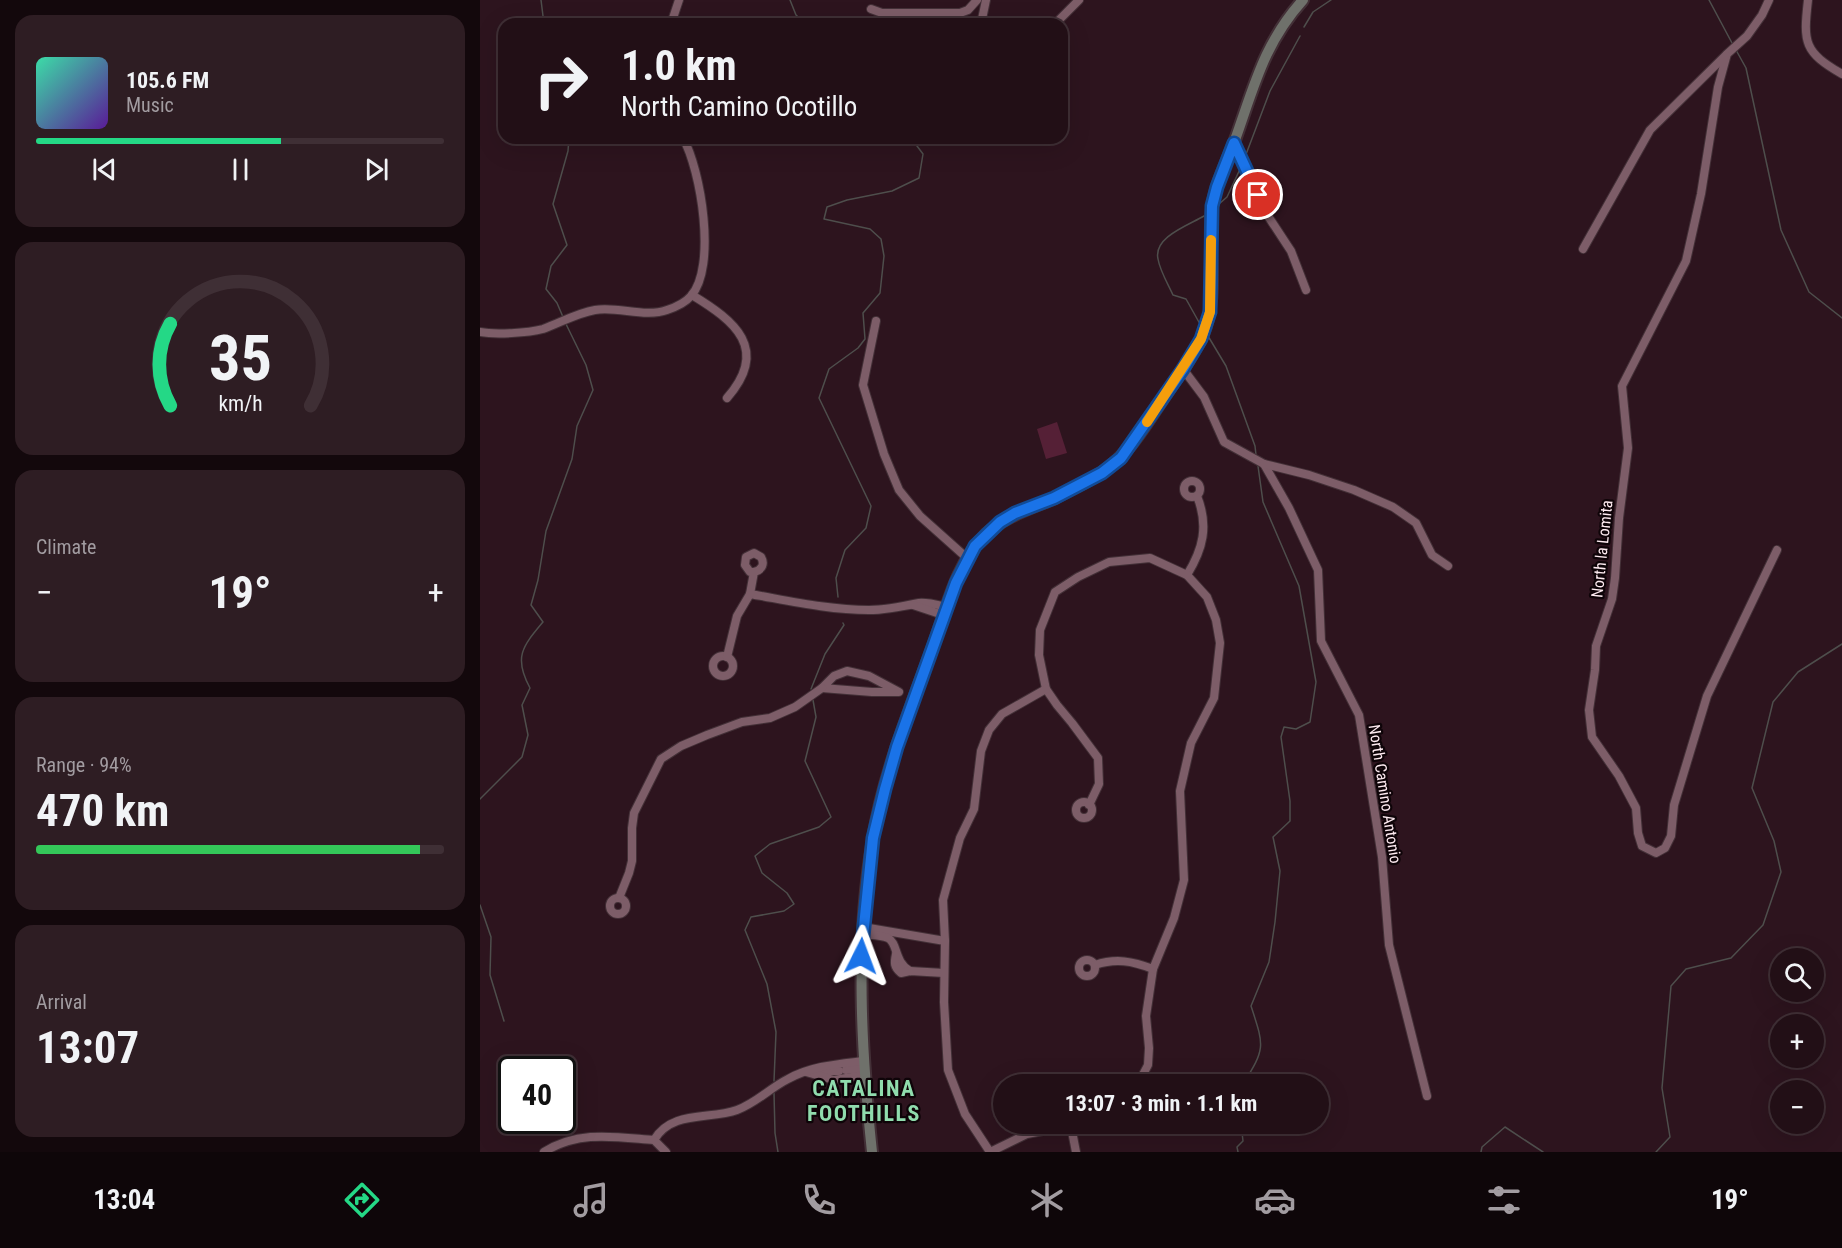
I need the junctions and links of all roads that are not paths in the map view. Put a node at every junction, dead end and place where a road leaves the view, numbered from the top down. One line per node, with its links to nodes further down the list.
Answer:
1 (679, 0): 9 (street)
2 (977, 0): 8 (street)
3 (986, 0): 10 (street)
4 (1079, 0): 11 (street)
5 (1303, 0): 14 (street)
6 (1769, 0): 12 (street)
7 (1808, 0): 13 (street)
8 (871, 9)
9 (673, 18)
10 (982, 18)
11 (1061, 18)
12 (1727, 54): 16 (street); 25 (street, North la Lomita)
13 (1842, 74)
14 (1234, 143): 17 (street); 21 (street)
15 (685, 144): 18 (street)
16 (1583, 249)
17 (1306, 290)
18 (692, 295): 20 (street); 22 (street)
19 (876, 321): 26 (street)
20 (480, 332)
21 (1183, 369): 23 (street); 26 (street)
22 (727, 398)
23 (1264, 464): 27 (street); 47 (street, North Camino Antonio)
24 (1197, 496): 29 (street)
25 (1777, 550)
26 (967, 558): 31 (street)
27 (1448, 566)
28 (754, 572): 30 (street)
29 (1187, 575): 34 (street); 42 (street)
30 (750, 594): 31 (street); 32 (street)
31 (945, 611): 36 (street)
32 (727, 657)
33 (822, 688): 35 (street); 35 (street); 38 (street)
34 (1046, 689): 37 (street); 40 (street)
35 (899, 692): 36 (street)
36 (916, 695): 39 (street)
37 (1089, 805)
38 (619, 898)
39 (863, 931): 40 (street); 43 (street); 44 (street)
40 (945, 941): 43 (street)
41 (1095, 965): 42 (street)
42 (1153, 969): 46 (street)
43 (944, 973): 54 (street)
44 (864, 1068): 45 (street); 45 (street); 45 (street); 53 (street)
45 (806, 1072): 50 (street)
46 (1143, 1074)
47 (1427, 1096)
48 (1027, 1134): 54 (street)
49 (1075, 1134): 55 (street)
50 (654, 1140): 51 (street); 52 (street)
51 (544, 1152)
52 (666, 1152)
53 (872, 1152)
54 (990, 1152)
55 (1076, 1152)

